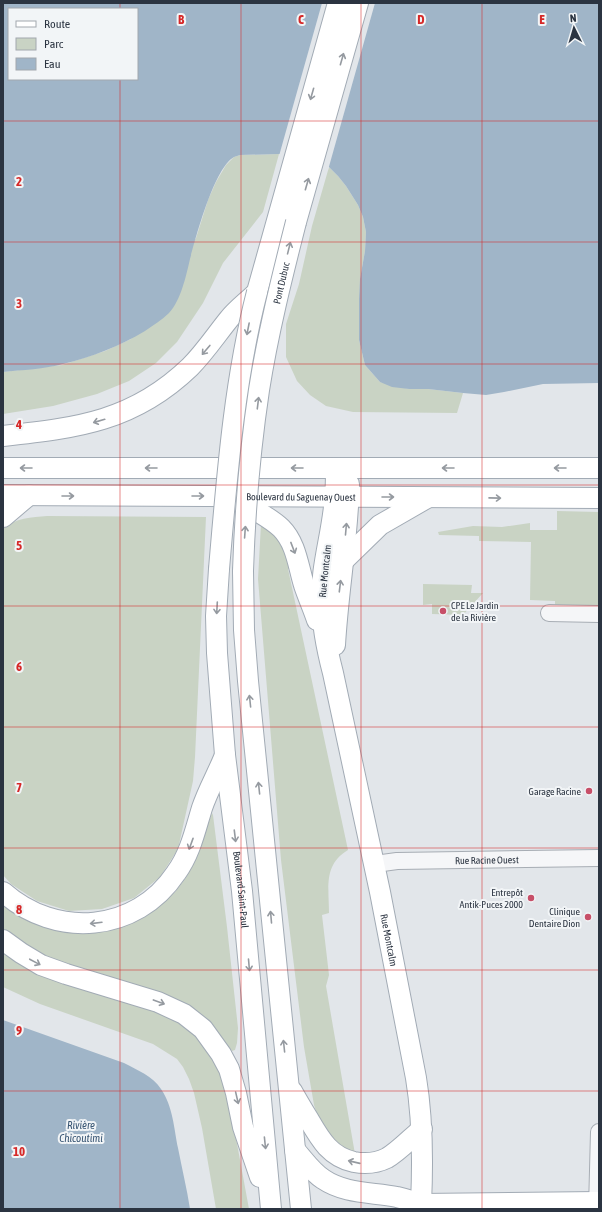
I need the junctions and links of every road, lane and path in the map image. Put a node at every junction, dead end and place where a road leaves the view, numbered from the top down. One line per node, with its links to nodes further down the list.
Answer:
1 (338, 3): 3 (main road, Pont Dubuc, one-way to 3)
2 (358, 3): 26 (main road, Pont Dubuc, one-way to 2, bridge)
3 (257, 292): 4 (main road, one-way to 4); 16 (main road, Pont Dubuc, one-way to 16, bridge)
4 (3, 436)
5 (3, 468): 6 (main road, one-way to 5)
6 (342, 468): 7 (main road, one-way to 6); 11 (main road, Rue Montcalm)
7 (599, 468)
8 (3, 495): 9 (main road, Boulevard du Saguenay Ouest)
9 (29, 496): 10 (main road, Boulevard du Saguenay Ouest, one-way to 10); 14 (main road)
10 (230, 496): 11 (main road, Boulevard du Saguenay Ouest); 19 (main road, one-way to 19)
11 (342, 497): 12 (main road, Boulevard du Saguenay Ouest, one-way to 12); 15 (main road, Rue Montcalm, one-way to 11); 19 (main road, Rue Montcalm)
12 (428, 497): 13 (main road, Boulevard du Saguenay Ouest, one-way to 13); 15 (main road)
13 (599, 498)
14 (3, 517)
15 (343, 561): 20 (main road, Rue Montcalm, one-way to 15)
16 (219, 569): 21 (main road, Boulevard Saint-Paul, one-way to 21)
17 (549, 613): 18 (street)
18 (599, 614)
19 (326, 644): 20 (main road, Rue Montcalm)
20 (334, 673): 23 (main road, Rue Montcalm)
21 (226, 755): 24 (main road, one-way to 24); 32 (main road, Boulevard Saint-Paul, one-way to 32)
22 (599, 858): 23 (street, Rue Racine Ouest)
23 (374, 864): 27 (main road, Rue Montcalm)
24 (3, 892)
25 (3, 940): 32 (main road, one-way to 32)
26 (288, 1085): 27 (main road, one-way to 26); 29 (main road)
27 (422, 1128): 31 (main road, Rue Montcalm)
28 (599, 1132): 30 (street)
29 (295, 1150): 31 (main road); 33 (main road)
30 (598, 1204): 31 (main road)
31 (418, 1207)
32 (271, 1209)
33 (301, 1209)

